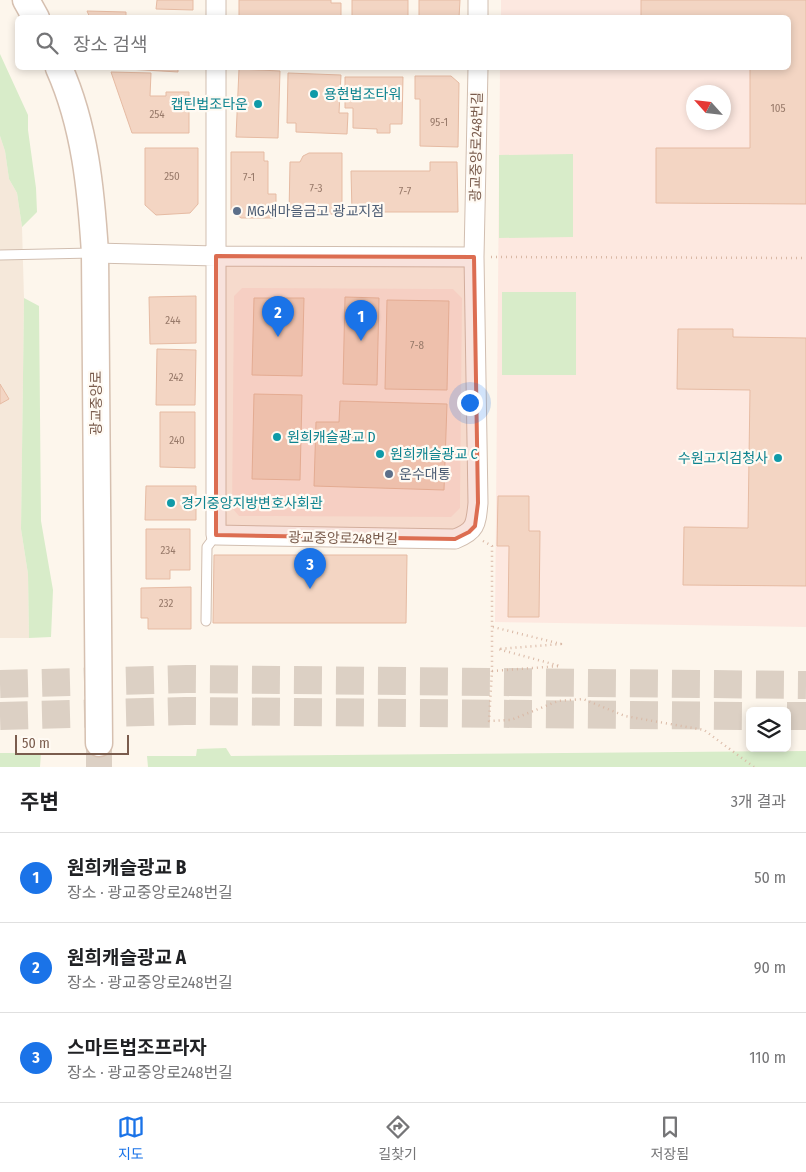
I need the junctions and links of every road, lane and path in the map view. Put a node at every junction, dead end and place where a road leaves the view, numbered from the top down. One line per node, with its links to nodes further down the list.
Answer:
1 (26, 0): 4 (main road)
2 (216, 0): 5 (street)
3 (478, 0): 6 (street)
4 (34, 15)
5 (216, 15)
6 (478, 15)
7 (60, 70): 10 (main road, 광교중앙로)
8 (216, 70): 12 (street)
9 (478, 70): 13 (street, 광교중앙로248번길)
10 (95, 253): 11 (lane); 12 (street); 20 (main road, 광교중앙로)
11 (0, 255)
12 (216, 256): 13 (street); 16 (street)
13 (474, 257): 14 (path); 15 (street, 광교중앙로248번길)
14 (806, 258)
15 (469, 532): 16 (street, 광교중앙로248번길); 18 (path)
16 (216, 536): 17 (lane)
17 (206, 621)
18 (493, 627): 19 (path); 19 (path)
19 (492, 672): 21 (path)
20 (99, 742)
21 (754, 767)

